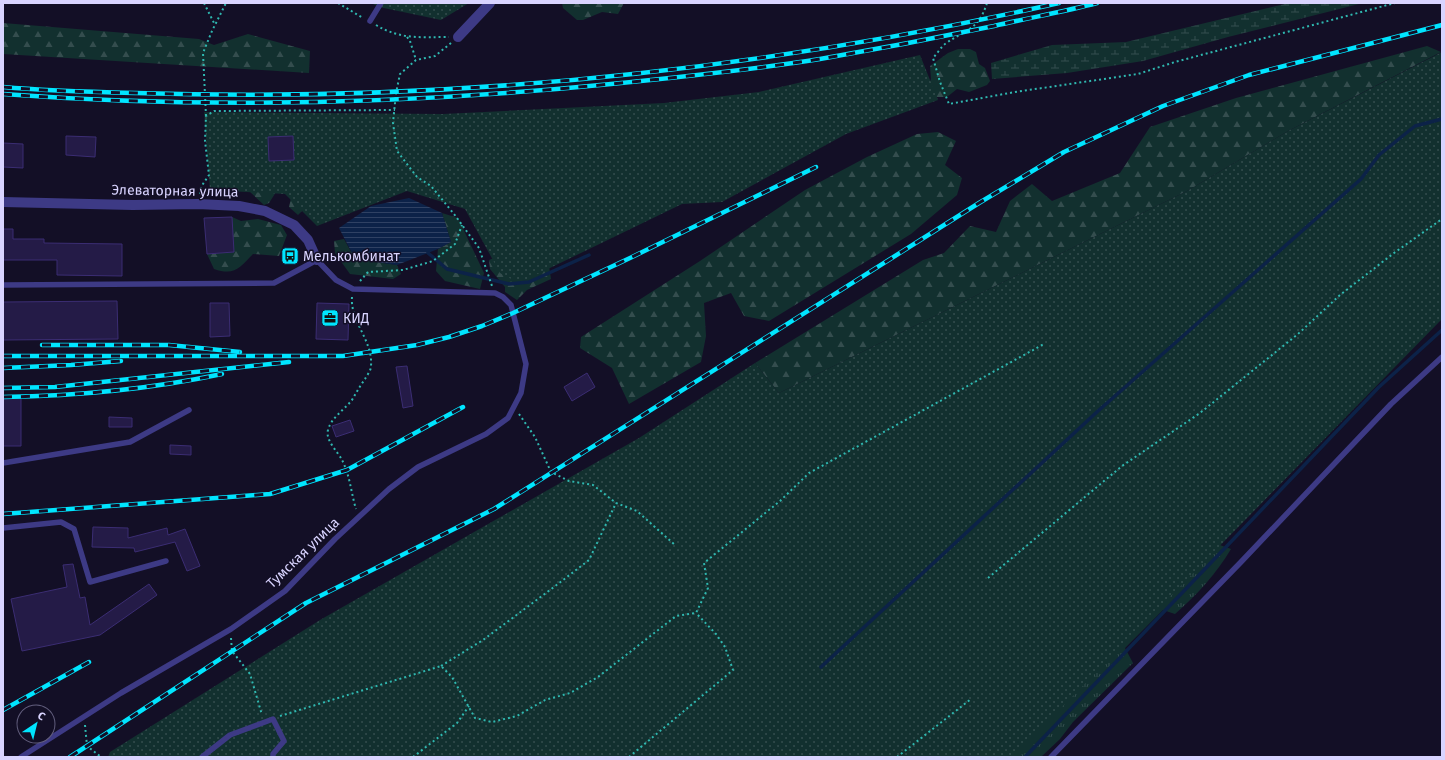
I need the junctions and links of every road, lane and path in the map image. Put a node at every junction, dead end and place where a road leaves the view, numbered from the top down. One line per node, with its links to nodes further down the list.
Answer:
1 (204, 3): 9 (path)
2 (226, 3): 9 (path)
3 (338, 3): 8 (path)
4 (381, 3): 8 (lane)
5 (490, 3): 11 (street)
6 (987, 3): 7 (path)
7 (1395, 3)
8 (370, 21): 10 (path)
9 (215, 25): 14 (path)
10 (406, 37): 11 (path); 12 (path)
11 (458, 37): 12 (path)
12 (416, 60): 13 (path)
13 (395, 110): 14 (path); 18 (path)
14 (206, 116): 16 (path)
15 (3, 202): 16 (street, Элеваторная улица)
16 (198, 204): 19 (street, Элеваторная улица)
17 (1442, 219): 34 (path)
18 (462, 225): 20 (path); 22 (path)
19 (317, 260): 21 (lane); 22 (lane, Элеваторная улица)
20 (491, 282)
21 (3, 286)
22 (353, 289): 25 (lane, Элеваторная улица); 30 (path)
23 (1044, 344): 35 (path)
24 (1442, 357): 50 (lane)
25 (526, 364): 26 (lane, Тумская улица)
26 (514, 406): 29 (path); 30 (lane, Тумская улица)
27 (189, 410): 28 (lane)
28 (3, 463)
29 (616, 503): 32 (path); 37 (path)
30 (359, 517): 36 (lane, Тумская улица)
31 (3, 528): 33 (lane)
32 (676, 545)
33 (166, 561)
34 (988, 578)
35 (696, 612): 39 (path); 48 (path)
36 (231, 629): 40 (lane, Тумская улица); 42 (path)
37 (441, 666): 39 (path); 41 (path)
38 (971, 699): 49 (path)
39 (468, 706): 47 (path)
40 (84, 717): 43 (lane, Тумская улица); 44 (path)
41 (273, 719): 42 (lane); 46 (lane)
42 (264, 722): 45 (lane)
43 (21, 757)
44 (100, 757)
45 (202, 757)
46 (272, 757)
47 (413, 757)
48 (629, 757)
49 (897, 757)
50 (1051, 757)

